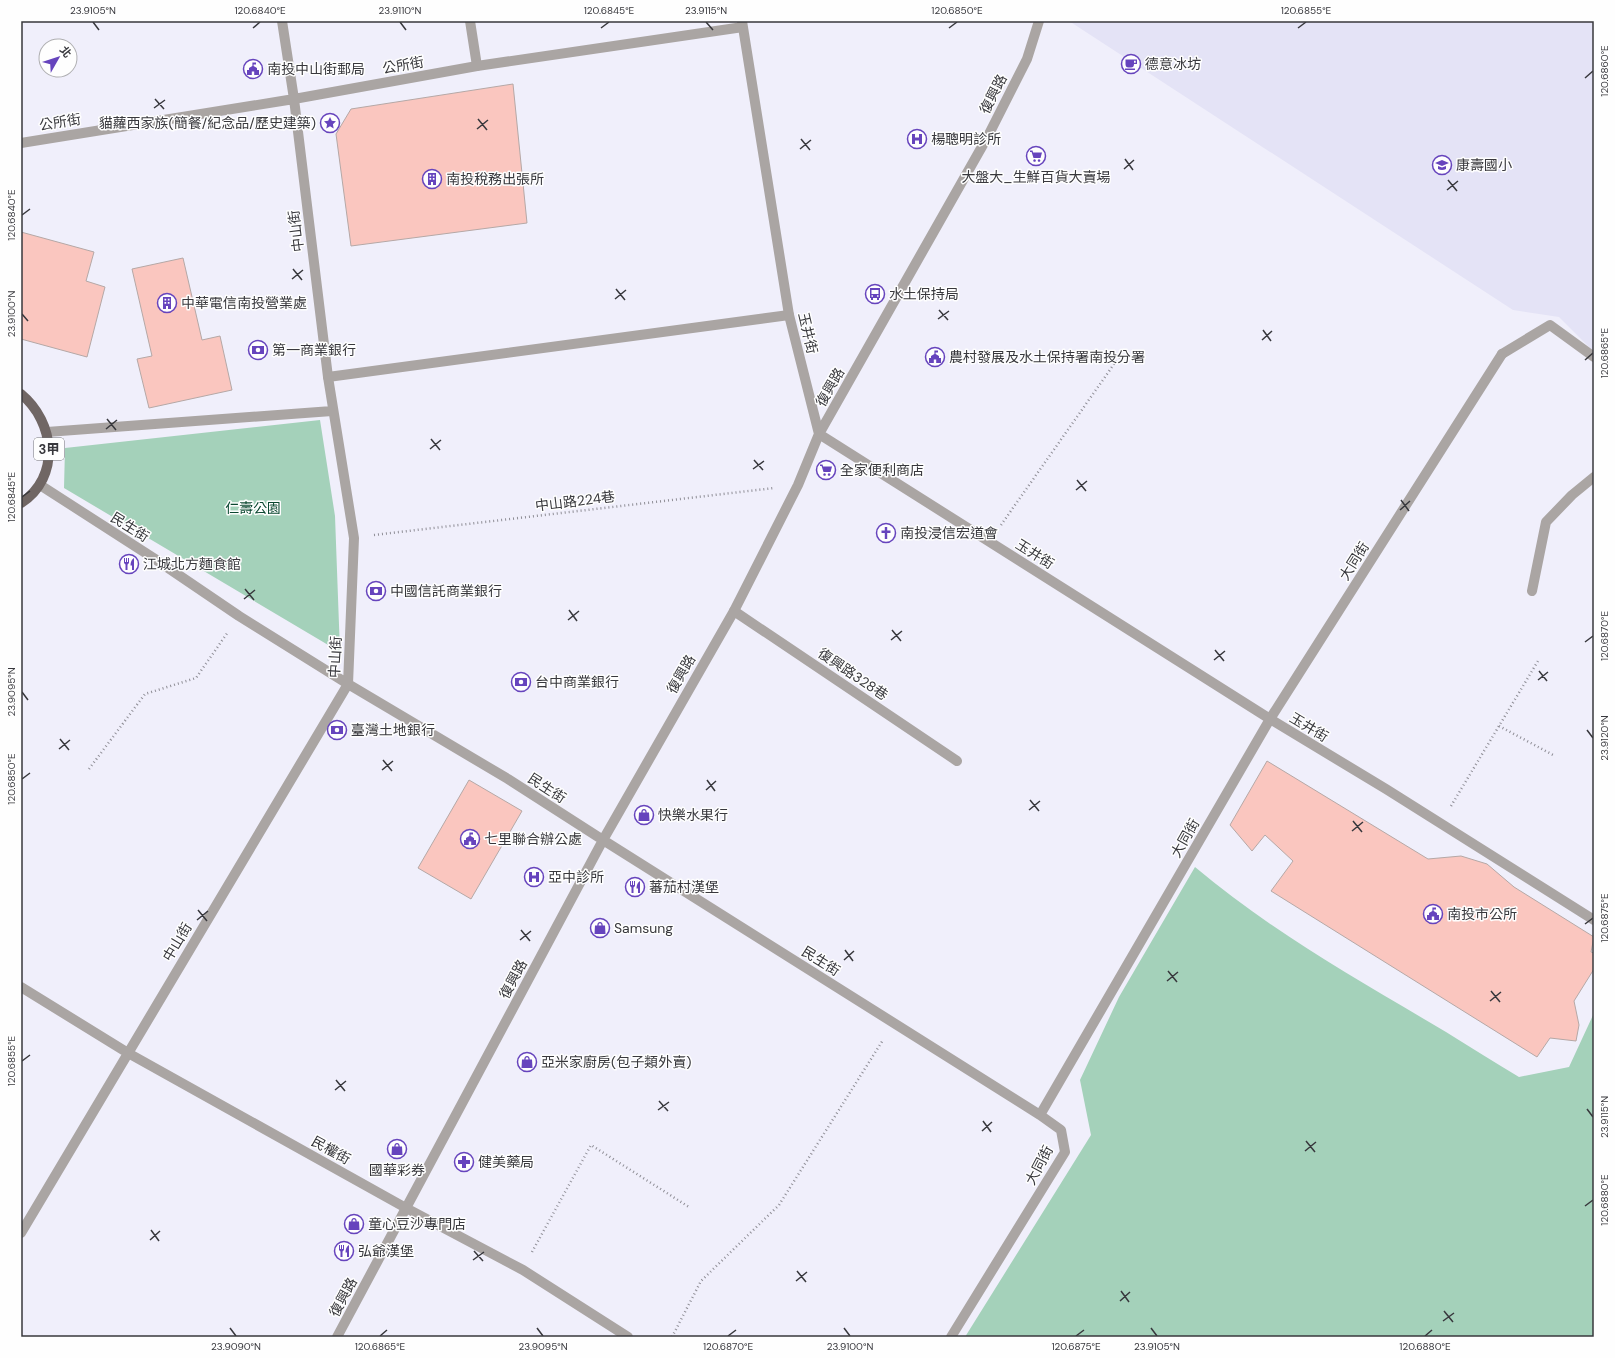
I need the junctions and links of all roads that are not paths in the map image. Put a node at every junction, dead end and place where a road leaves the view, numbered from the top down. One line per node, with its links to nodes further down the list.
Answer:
1 (282, 21): 6 (street, 中山街)
2 (470, 21): 5 (street)
3 (1039, 21): 14 (street, 復興路)
4 (742, 24): 5 (street, 公所街); 8 (street, 玉井街)
5 (477, 66): 6 (street, 公所街)
6 (294, 99): 7 (street, 公所街); 10 (street, 中山街)
7 (21, 143)
8 (789, 315): 10 (street); 14 (street, 玉井街)
9 (1594, 357): 21 (street, 大同街)
10 (328, 377): 12 (street, 中山街)
11 (21, 394): 13 (main road, 3甲)
12 (332, 411): 13 (street); 20 (street, 中山街)
13 (47, 432): 16 (main road, 3甲)
14 (819, 434): 19 (street, 復興路); 21 (street, 玉井街)
15 (1594, 477): 18 (street)
16 (40, 485): 17 (main road, 3甲); 20 (street, 民生街)
17 (21, 503)
18 (1532, 591)
19 (734, 611): 22 (street, 復興路328巷); 23 (street, 復興路)
20 (348, 684): 23 (street, 民生街); 26 (street, 中山街)
21 (1270, 719): 24 (street, 玉井街); 27 (street, 大同街)
22 (957, 761)
23 (603, 840): 27 (street, 民生街); 28 (street, 復興路)
24 (1594, 920)
25 (21, 987): 26 (street, 民權街)
26 (128, 1053): 28 (street, 民權街); 29 (street, 中山街)
27 (1040, 1115): 32 (street, 大同街)
28 (406, 1208): 30 (street, 復興路); 31 (street, 民權街)
29 (21, 1234)
30 (337, 1337)
31 (628, 1337)
32 (951, 1337)

